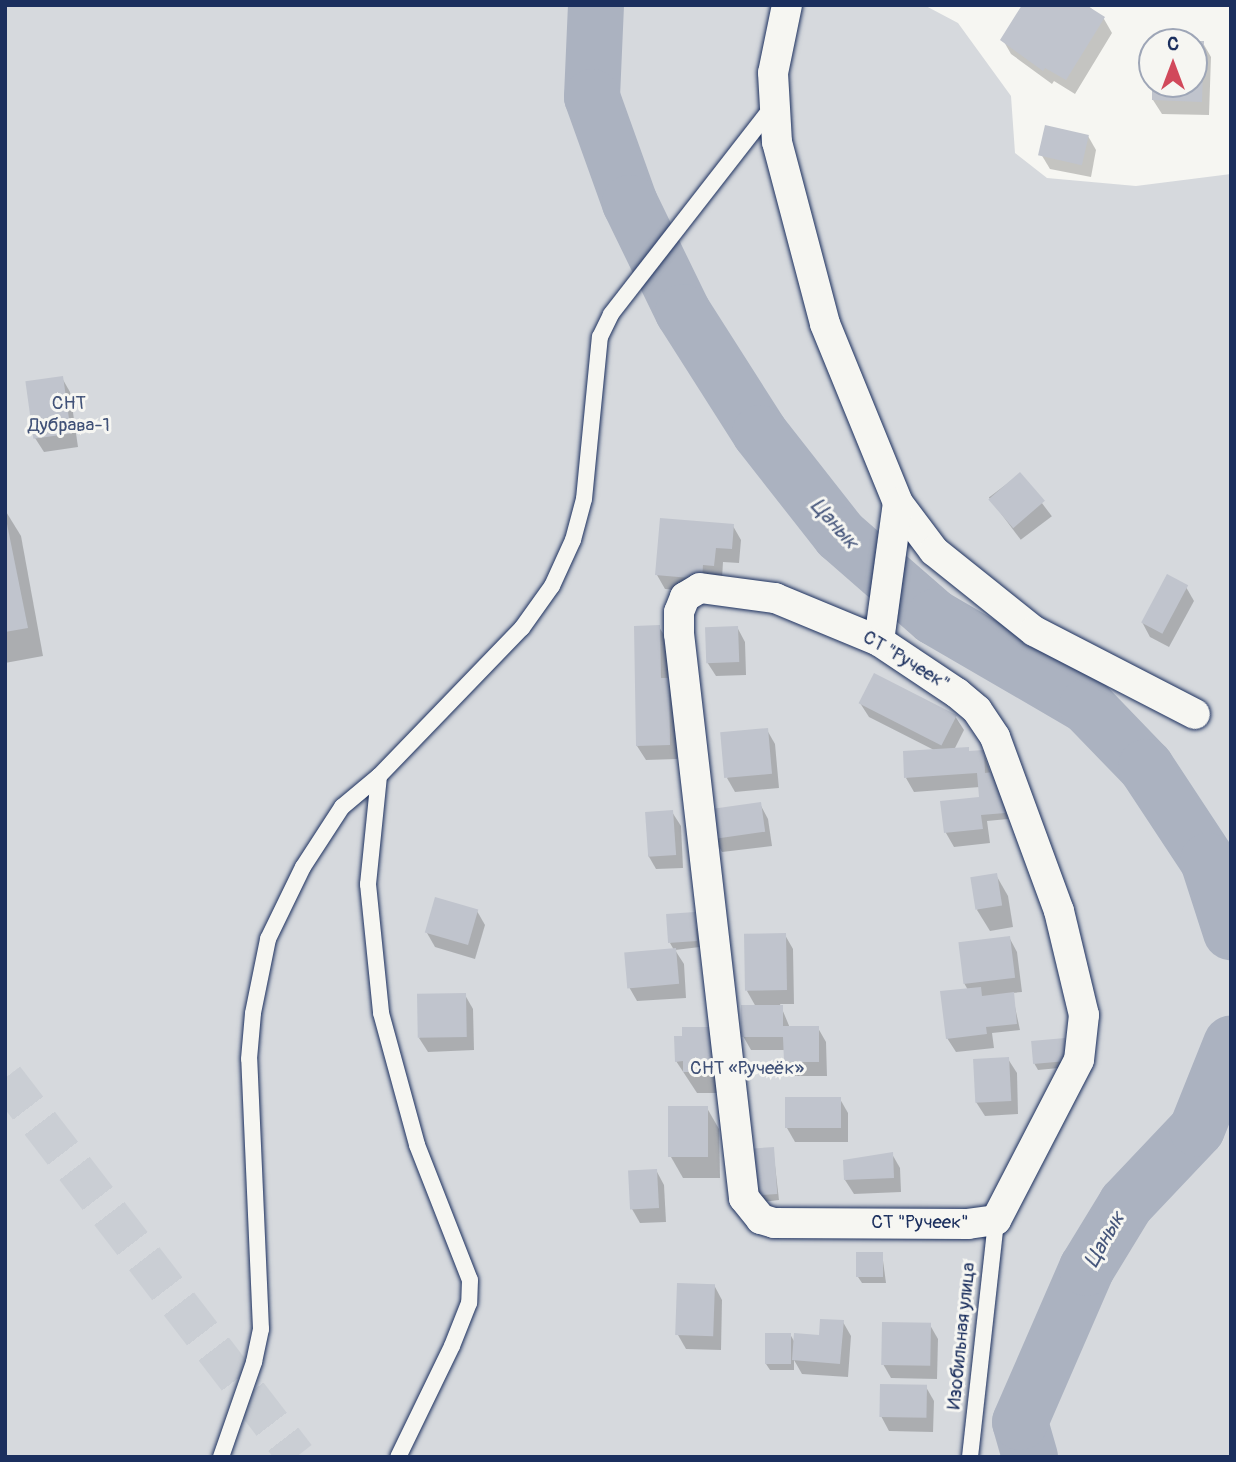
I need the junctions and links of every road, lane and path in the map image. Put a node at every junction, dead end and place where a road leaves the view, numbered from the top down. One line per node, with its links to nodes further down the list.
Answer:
1 (787, 5): 2 (street)
2 (773, 106): 3 (street); 6 (lane)
3 (898, 503): 4 (street); 5 (street)
4 (878, 640): 7 (street, СТ "Ручеек"); 7 (street, СТ "Ручеек")
5 (1195, 714)
6 (379, 776): 9 (lane); 10 (lane)
7 (996, 1220): 8 (lane, Изобильная улица)
8 (971, 1449): 11 (lane)
9 (221, 1457)
10 (398, 1457)
11 (980, 1457)

